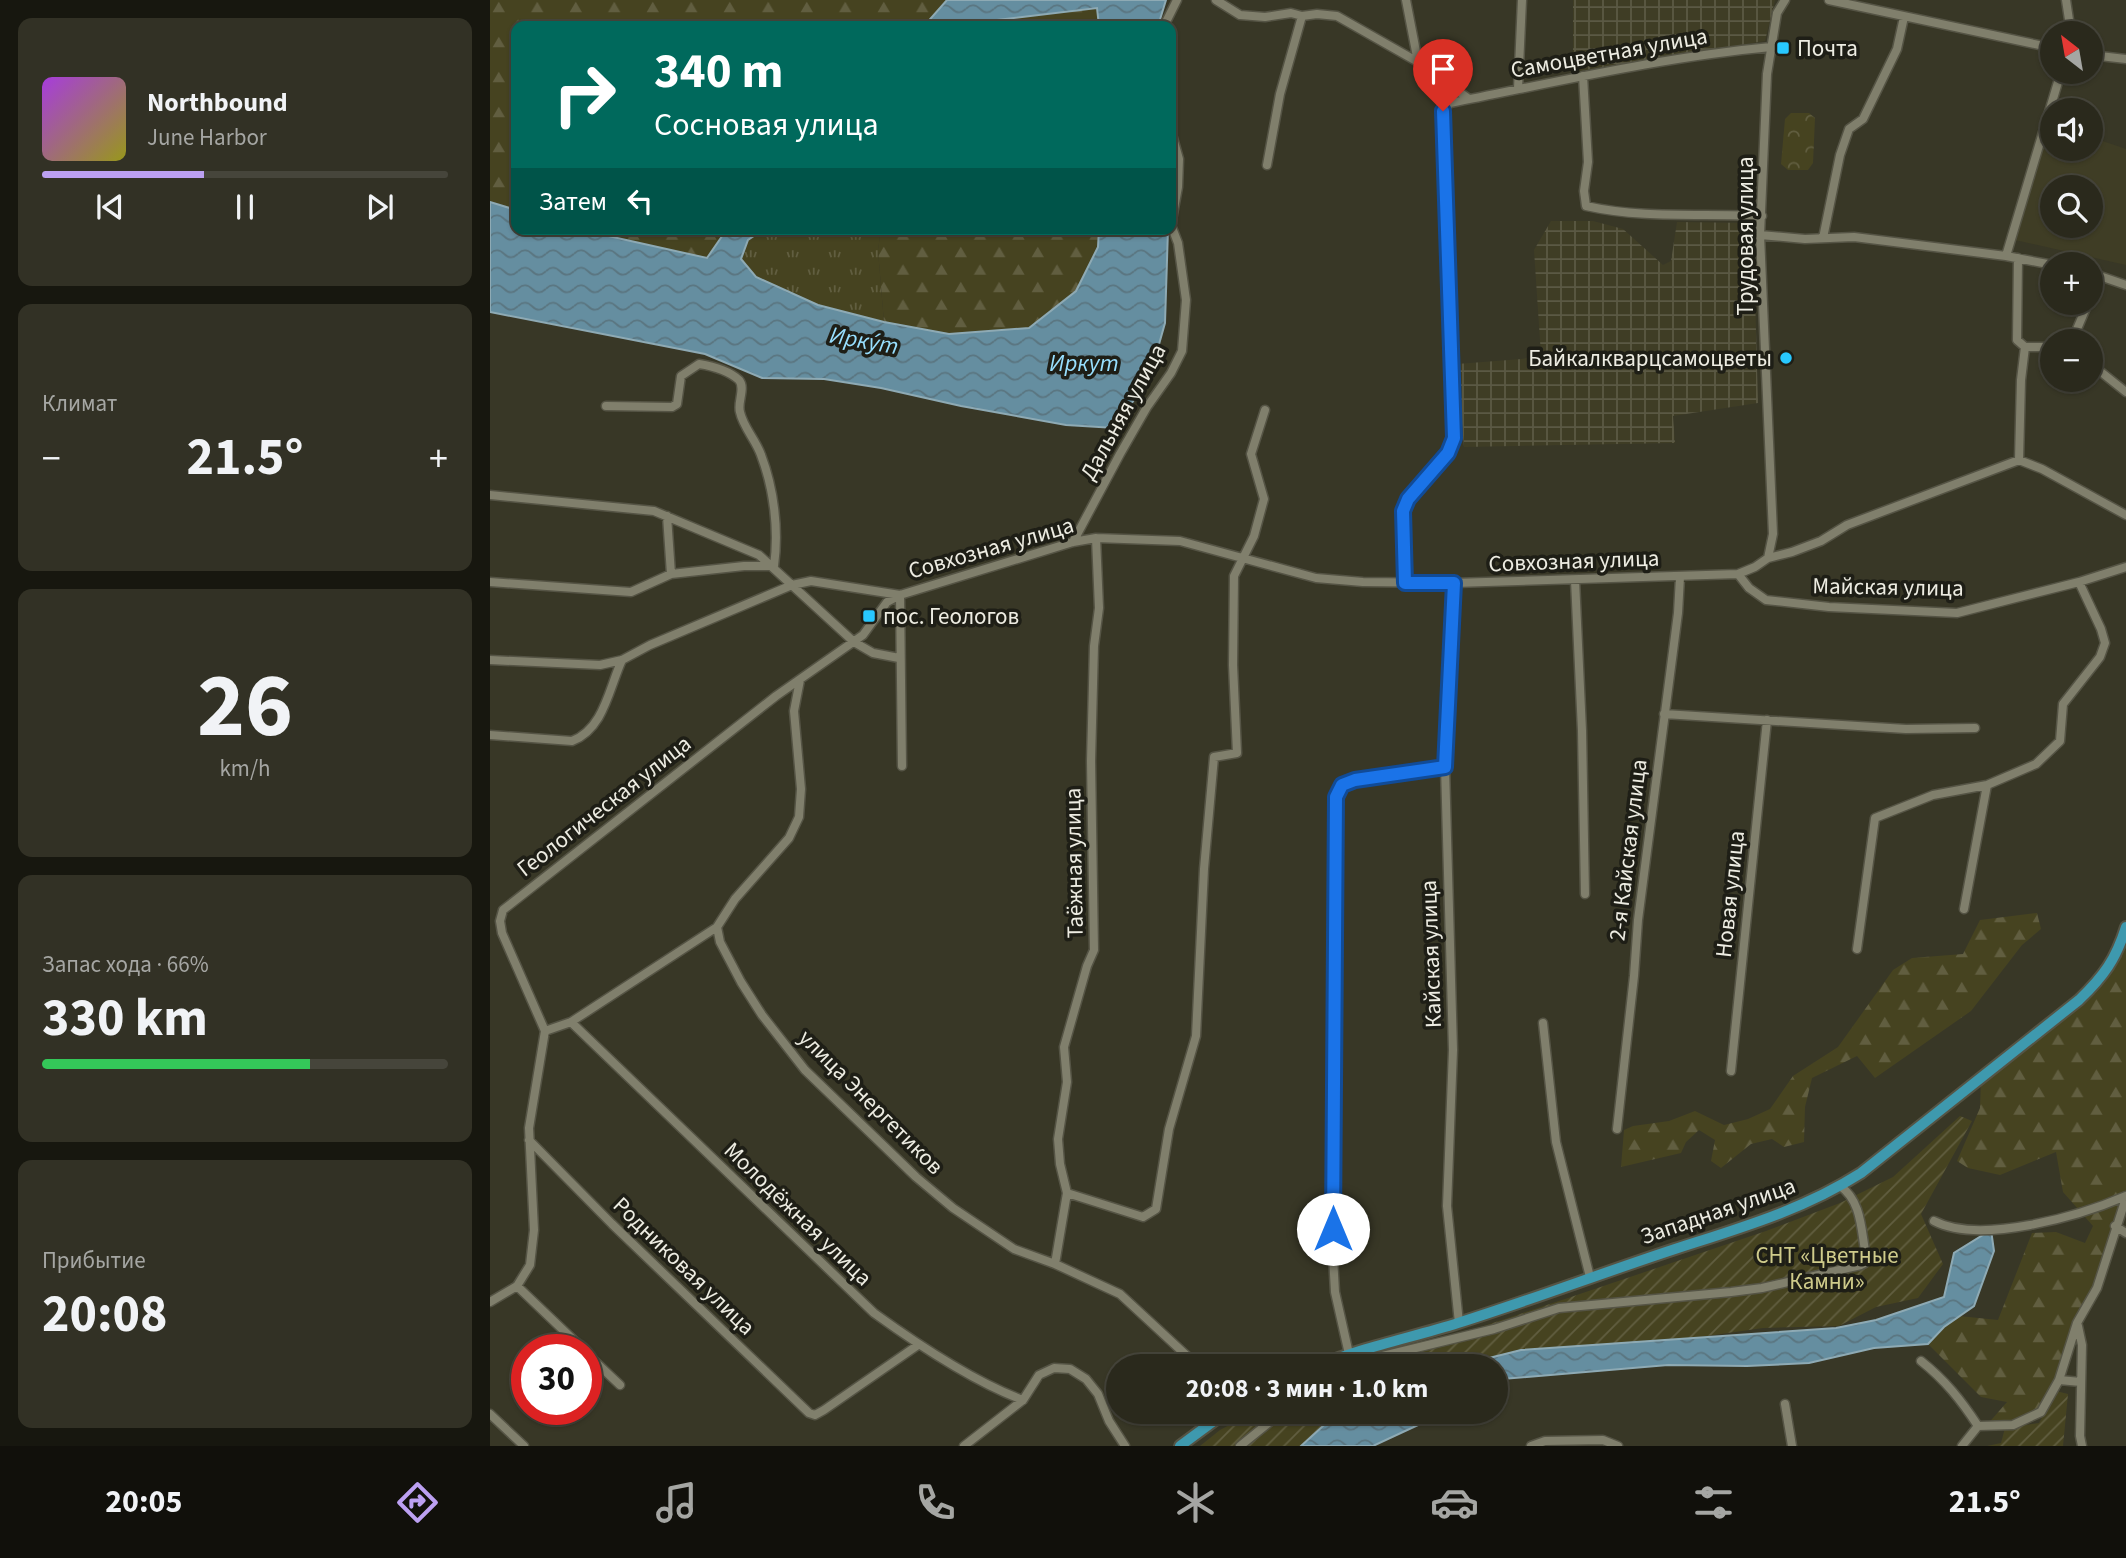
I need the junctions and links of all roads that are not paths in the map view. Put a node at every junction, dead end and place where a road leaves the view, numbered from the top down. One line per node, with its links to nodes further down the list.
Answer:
1 (1177, 0): 10 (street)
2 (1216, 0): 8 (street)
3 (1406, 0): 16 (street)
4 (1522, 0): 19 (street)
5 (1785, 0): 13 (street, Трудовая улица)
6 (1829, 0): 9 (street)
7 (2066, 0): 11 (street)
8 (1302, 16): 16 (street); 22 (street)
9 (1904, 17): 12 (street); 27 (street)
10 (1166, 21)
11 (2069, 21)
12 (2040, 45)
13 (1771, 47): 17 (street, Самоцветная улица); 24 (street, Трудовая улица)
14 (2104, 57): 15 (street)
15 (2126, 60)
16 (1418, 62): 20 (street)
17 (1583, 76): 19 (street, Самоцветная улица); 24 (street)
18 (2057, 84): 28 (street)
19 (1518, 89): 20 (street, Самоцветная улица)
20 (1469, 99): 55 (street, Самоцветная улица)
21 (1176, 148): 23 (street, Дальняя улица)
22 (1267, 165)
23 (1176, 198)
24 (1762, 216): 26 (street, Трудовая улица)
25 (1175, 235): 44 (street, Дальняя улица)
26 (1760, 235): 27 (street); 45 (street, Трудовая улица)
27 (1823, 238): 28 (street)
28 (2006, 256): 29 (street)
29 (2018, 258): 30 (street); 33 (street)
30 (2040, 262)
31 (2103, 277): 32 (street)
32 (2126, 285)
33 (2025, 347): 34 (street); 39 (street)
34 (2040, 347)
35 (2103, 374): 36 (street)
36 (2126, 392)
37 (606, 406): 47 (street)
38 (1265, 410): 46 (street)
39 (2019, 460): 41 (street); 45 (street, Совхозная улица)
40 (490, 495): 42 (street)
41 (2126, 515)
42 (667, 516): 47 (street); 49 (street)
43 (1096, 538): 44 (street, Совхозная улица); 46 (street, Совхозная улица); 83 (street, Таёжная улица)
44 (1073, 542): 58 (street, Совхозная улица)
45 (1768, 558): 50 (street, Совхозная улица)
46 (1242, 559): 55 (street, Совхозная улица); 83 (street)
47 (774, 566): 49 (street); 57 (street)
48 (2126, 567): 54 (street, Майская улица)
49 (671, 574): 53 (street)
50 (1738, 574): 51 (street, Совхозная улица); 54 (street, Майская улица)
51 (1680, 577): 52 (street, Совхозная улица); 64 (street, 2-я Кайская улица)
52 (1576, 580): 56 (street, Совхозная улица); 71 (street)
53 (490, 582)
54 (2079, 582): 70 (street)
55 (1405, 583): 56 (street, Совхозная улица)
56 (1454, 583): 69 (street, Кайская улица)
57 (792, 585): 58 (street, Совхозная улица); 59 (street); 62 (street, Совхозная улица)
58 (900, 594): 59 (street, Геологическая улица); 60 (street)
59 (854, 642): 60 (street); 63 (street, Геологическая улица)
60 (899, 658): 68 (street)
61 (490, 660): 62 (street)
62 (622, 660): 67 (street)
63 (800, 680): 74 (street); 78 (street, Геологическая улица)
64 (1664, 714): 65 (street); 80 (street, 2-я Кайская улица)
65 (1767, 720): 66 (street); 79 (street, Новая улица)
66 (1975, 728)
67 (490, 735)
68 (902, 766)
69 (1445, 767): 92 (street, Кайская улица); 97 (street)
70 (1987, 785): 72 (street); 75 (street)
71 (1584, 894)
72 (1964, 909)
73 (2126, 926): 82 (main road, Западная улица)
74 (717, 928): 76 (street); 88 (street, улица Энергетиков)
75 (1857, 949)
76 (571, 1022): 78 (street); 95 (street, Молодёжная улица)
77 (1543, 1023): 89 (street)
78 (545, 1031): 81 (street)
79 (1731, 1071)
80 (1618, 1129)
81 (529, 1140): 90 (street); 95 (street, Родниковая улица)
82 (1840, 1186): 89 (main road, Западная улица); 98 (street)
83 (1066, 1193): 88 (street, Таёжная улица)
84 (2126, 1197): 85 (street); 86 (street)
85 (1934, 1221)
86 (2115, 1226): 87 (street); 93 (street)
87 (2126, 1233)
88 (1055, 1264): 96 (street, улица Энергетиков)
89 (1590, 1277): 92 (main road, Западная улица)
90 (517, 1286): 91 (street); 94 (street)
91 (490, 1303)
92 (1459, 1323): 97 (main road, Западная улица)
93 (2077, 1324): 101 (street); 102 (street)
94 (566, 1334)
95 (918, 1345): 104 (street, Молодёжная улица)
96 (1185, 1354)
97 (1349, 1354)
98 (1391, 1354)
99 (1920, 1361): 109 (street)
100 (602, 1368): 103 (street)
101 (2059, 1380): 102 (street); 109 (street)
102 (2081, 1382): 119 (street)
103 (620, 1385)
104 (1023, 1400): 111 (street); 112 (street)
105 (1785, 1404): 117 (street)
106 (490, 1414): 110 (street)
107 (1210, 1424): 113 (main road)
108 (1267, 1424): 114 (street)
109 (1978, 1426): 118 (street)
110 (524, 1446)
111 (964, 1446)
112 (1125, 1446)
113 (1180, 1446)
114 (1240, 1446)
115 (1531, 1446): 116 (street)
116 (1618, 1446)
117 (1792, 1446)
118 (1962, 1446)
119 (2082, 1446)

